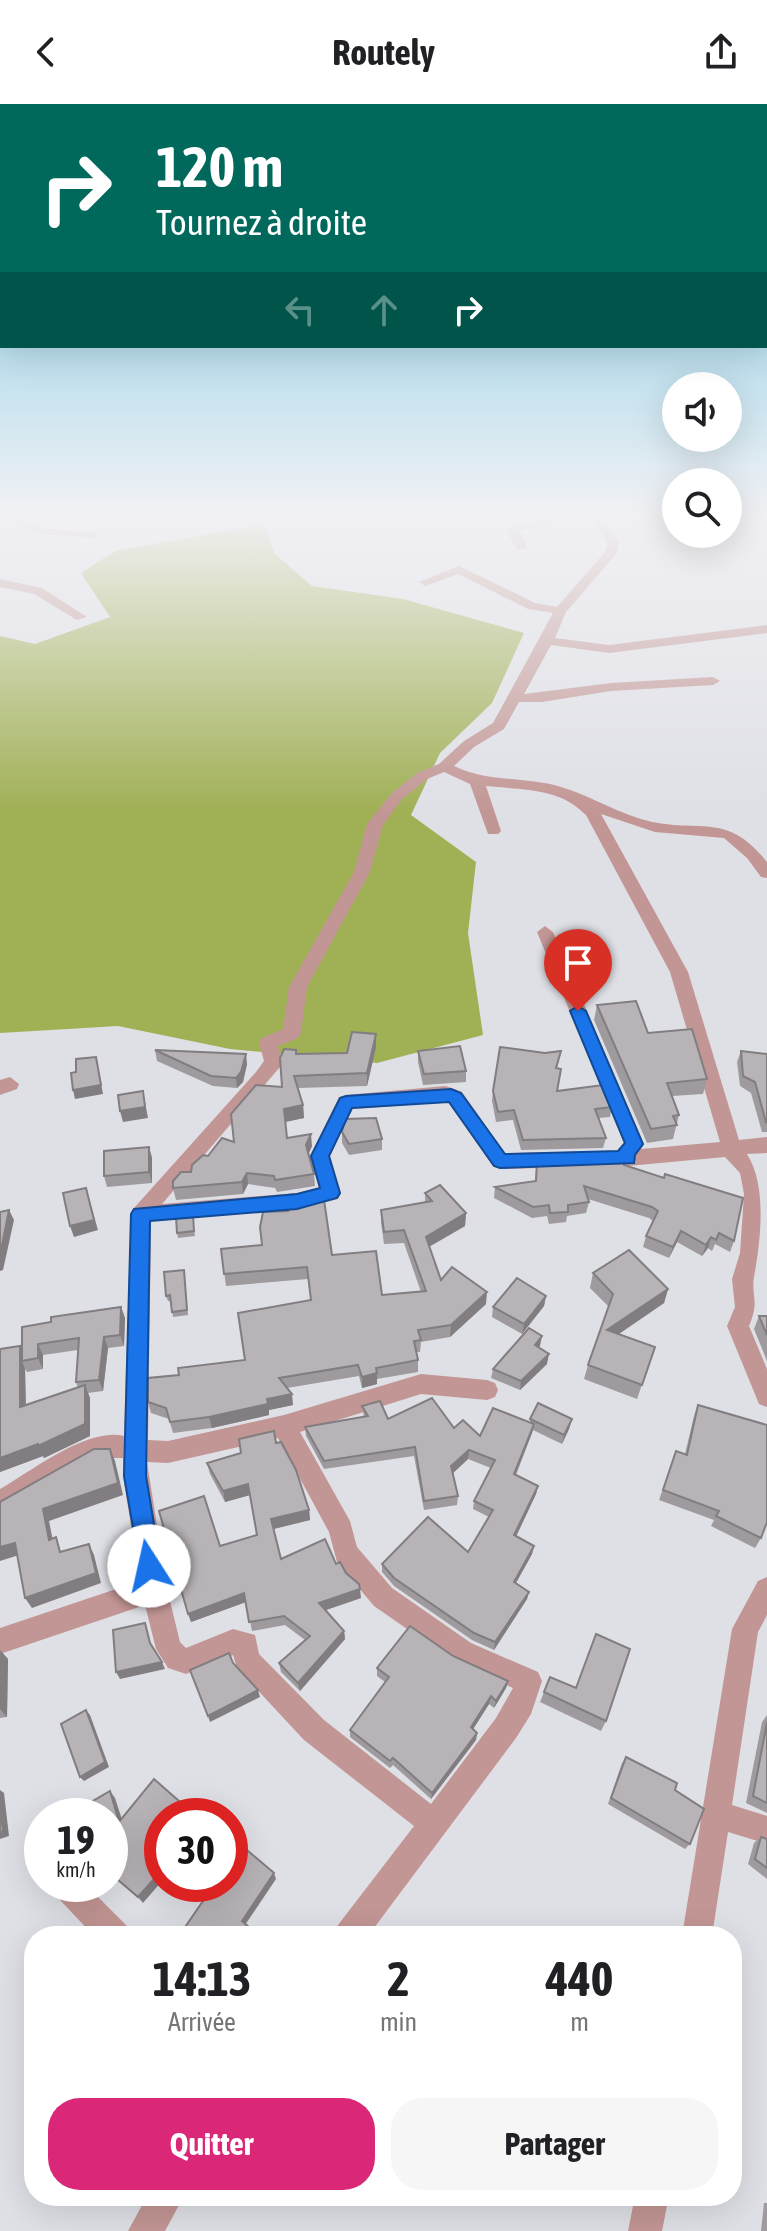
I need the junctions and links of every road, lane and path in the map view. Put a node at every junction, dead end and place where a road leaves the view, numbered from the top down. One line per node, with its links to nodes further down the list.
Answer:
1 (76, 614): 3 (street)
2 (559, 614): 5 (street)
3 (81, 617)
4 (766, 630): 5 (street)
5 (547, 641): 7 (street)
6 (713, 681): 7 (street)
7 (515, 698): 8 (street)
8 (444, 767): 9 (street); 17 (street)
9 (477, 781): 10 (street); 11 (street)
10 (582, 801): 12 (street); 15 (street)
11 (493, 831)
12 (767, 873)
13 (545, 932): 16 (street)
14 (767, 1145): 15 (street)
15 (731, 1150): 16 (street); 19 (street)
16 (628, 1158): 17 (street)
17 (141, 1214): 21 (street)
18 (487, 1390): 20 (street)
19 (767, 1396)
20 (284, 1426): 21 (street); 27 (street)
21 (136, 1450): 22 (street); 23 (street)
22 (0, 1502)
23 (154, 1589): 25 (street); 27 (street)
24 (767, 1590): 26 (street)
25 (0, 1641)
26 (718, 1815): 28 (street); 32 (street)
27 (435, 1825): 31 (street)
28 (767, 1830)
29 (82, 1902): 30 (street)
30 (105, 1926)
31 (357, 1926)
32 (699, 1926)
33 (161, 2206): 35 (street)
34 (650, 2206): 36 (street)
35 (145, 2231)
36 (645, 2231)

